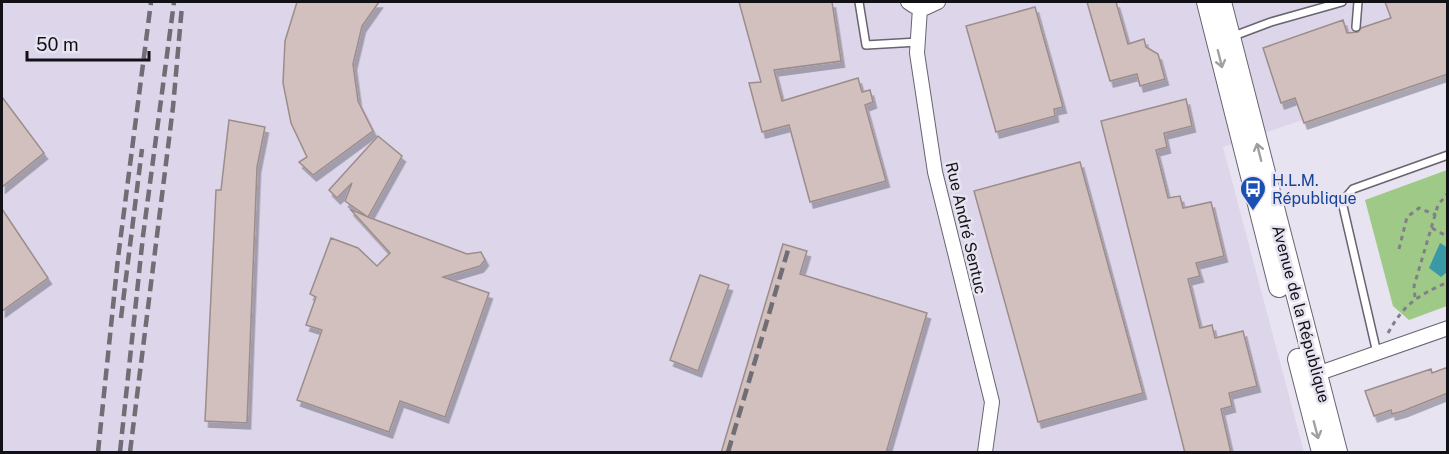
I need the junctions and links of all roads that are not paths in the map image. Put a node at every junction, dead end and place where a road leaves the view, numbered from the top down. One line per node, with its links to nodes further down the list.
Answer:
1 (859, 2): 10 (lane)
2 (938, 2): 7 (street, Rue André Sentuc)
3 (1207, 2): 14 (main road, Avenue de la République, one-way to 14)
4 (1221, 2): 9 (main road, Avenue de la République)
5 (1342, 2): 9 (lane)
6 (1359, 2): 8 (lane)
7 (914, 5): 10 (street, Rue André Sentuc)
8 (1356, 27)
9 (1230, 38): 14 (main road, Avenue de la République, one-way to 9)
10 (918, 42): 15 (street, Rue André Sentuc)
11 (1448, 155): 13 (lane)
12 (1448, 328): 13 (street)
13 (1377, 353): 14 (street)
14 (1310, 376): 16 (main road, Avenue de la République, one-way to 16); 17 (main road, Avenue de la République)
15 (985, 453)
16 (1322, 453)
17 (1337, 453)

